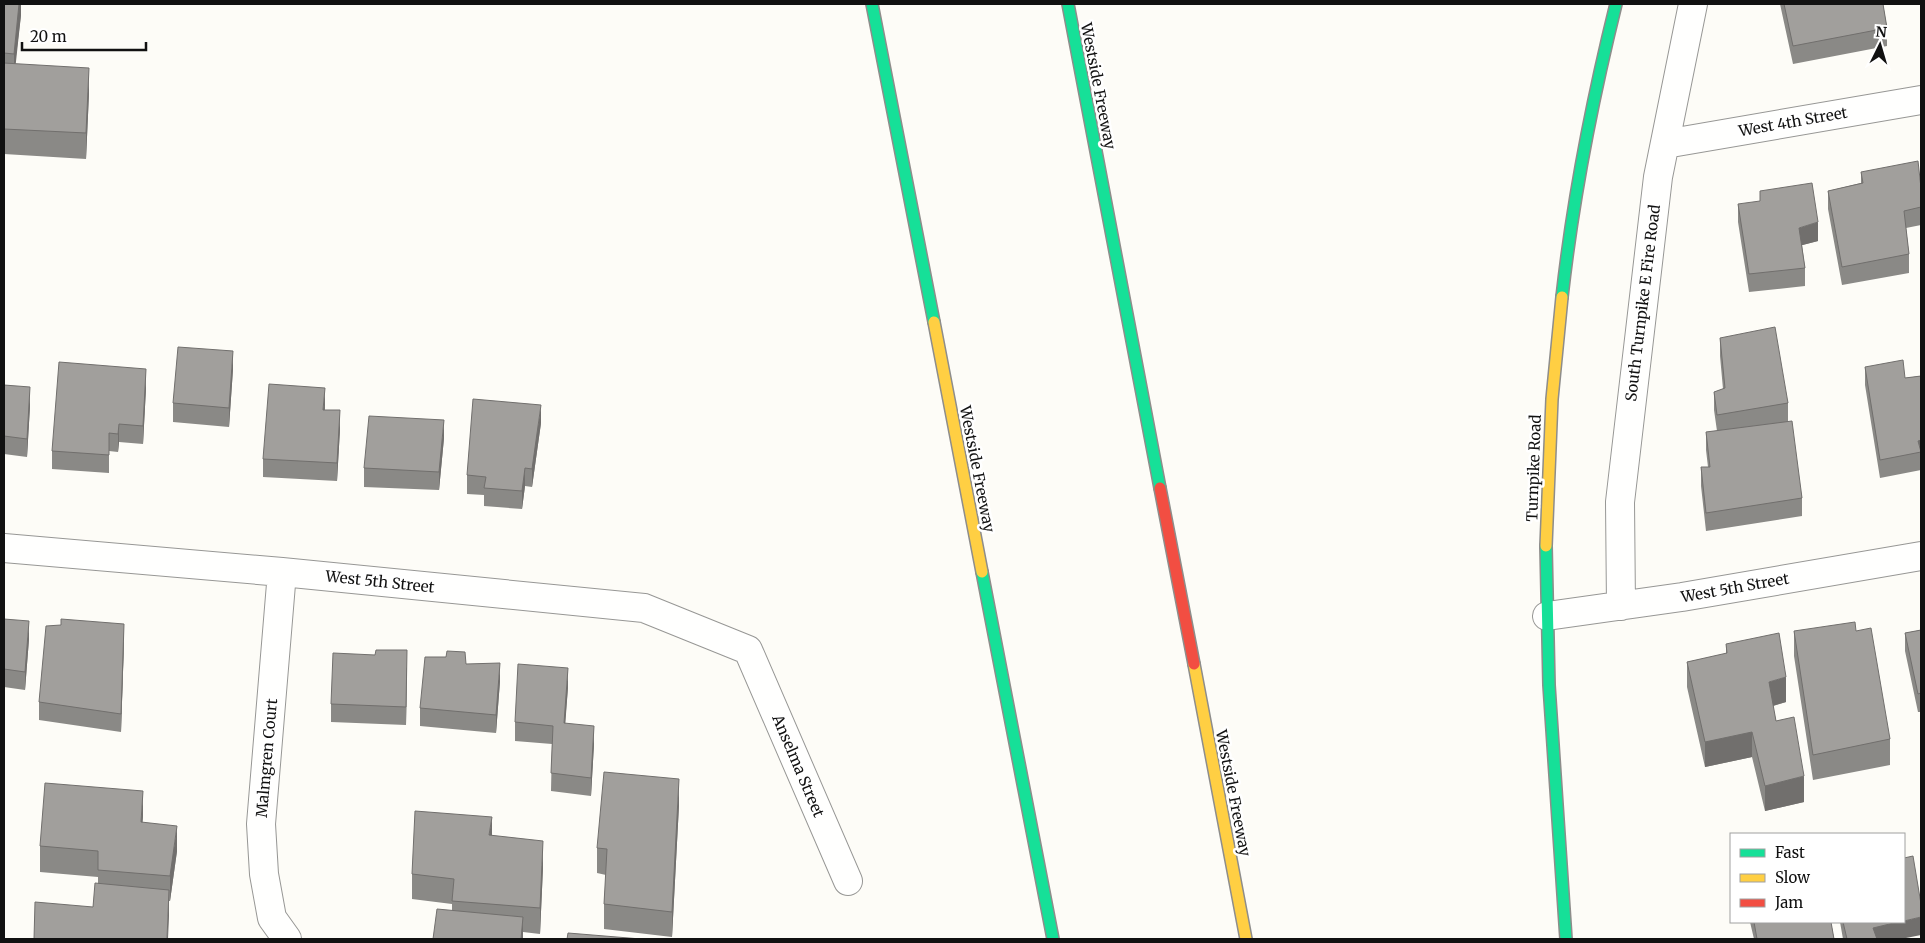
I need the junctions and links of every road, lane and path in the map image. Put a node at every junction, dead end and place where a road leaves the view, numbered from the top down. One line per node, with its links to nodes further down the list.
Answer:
1 (872, 4): 15 (main road, Westside Freeway)
2 (1068, 4): 16 (main road, Westside Freeway)
3 (1616, 4): 11 (main road, Turnpike Road)
4 (1693, 4): 6 (street, South Turnpike E Fire Road)
5 (1921, 100): 6 (street, West 4th Street)
6 (1665, 144): 10 (street, South Turnpike E Fire Road)
7 (4, 548): 9 (street, West 5th Street)
8 (1921, 556): 10 (street, West 5th Street)
9 (282, 572): 12 (street, West 5th Street); 14 (street, Malmgren Court)
10 (1621, 606): 11 (street, West 5th Street)
11 (1547, 616): 17 (main road, Turnpike Road)
12 (748, 650): 13 (street, Anselma Street)
13 (848, 882)
14 (288, 939)
15 (1053, 939)
16 (1246, 939)
17 (1566, 939)

